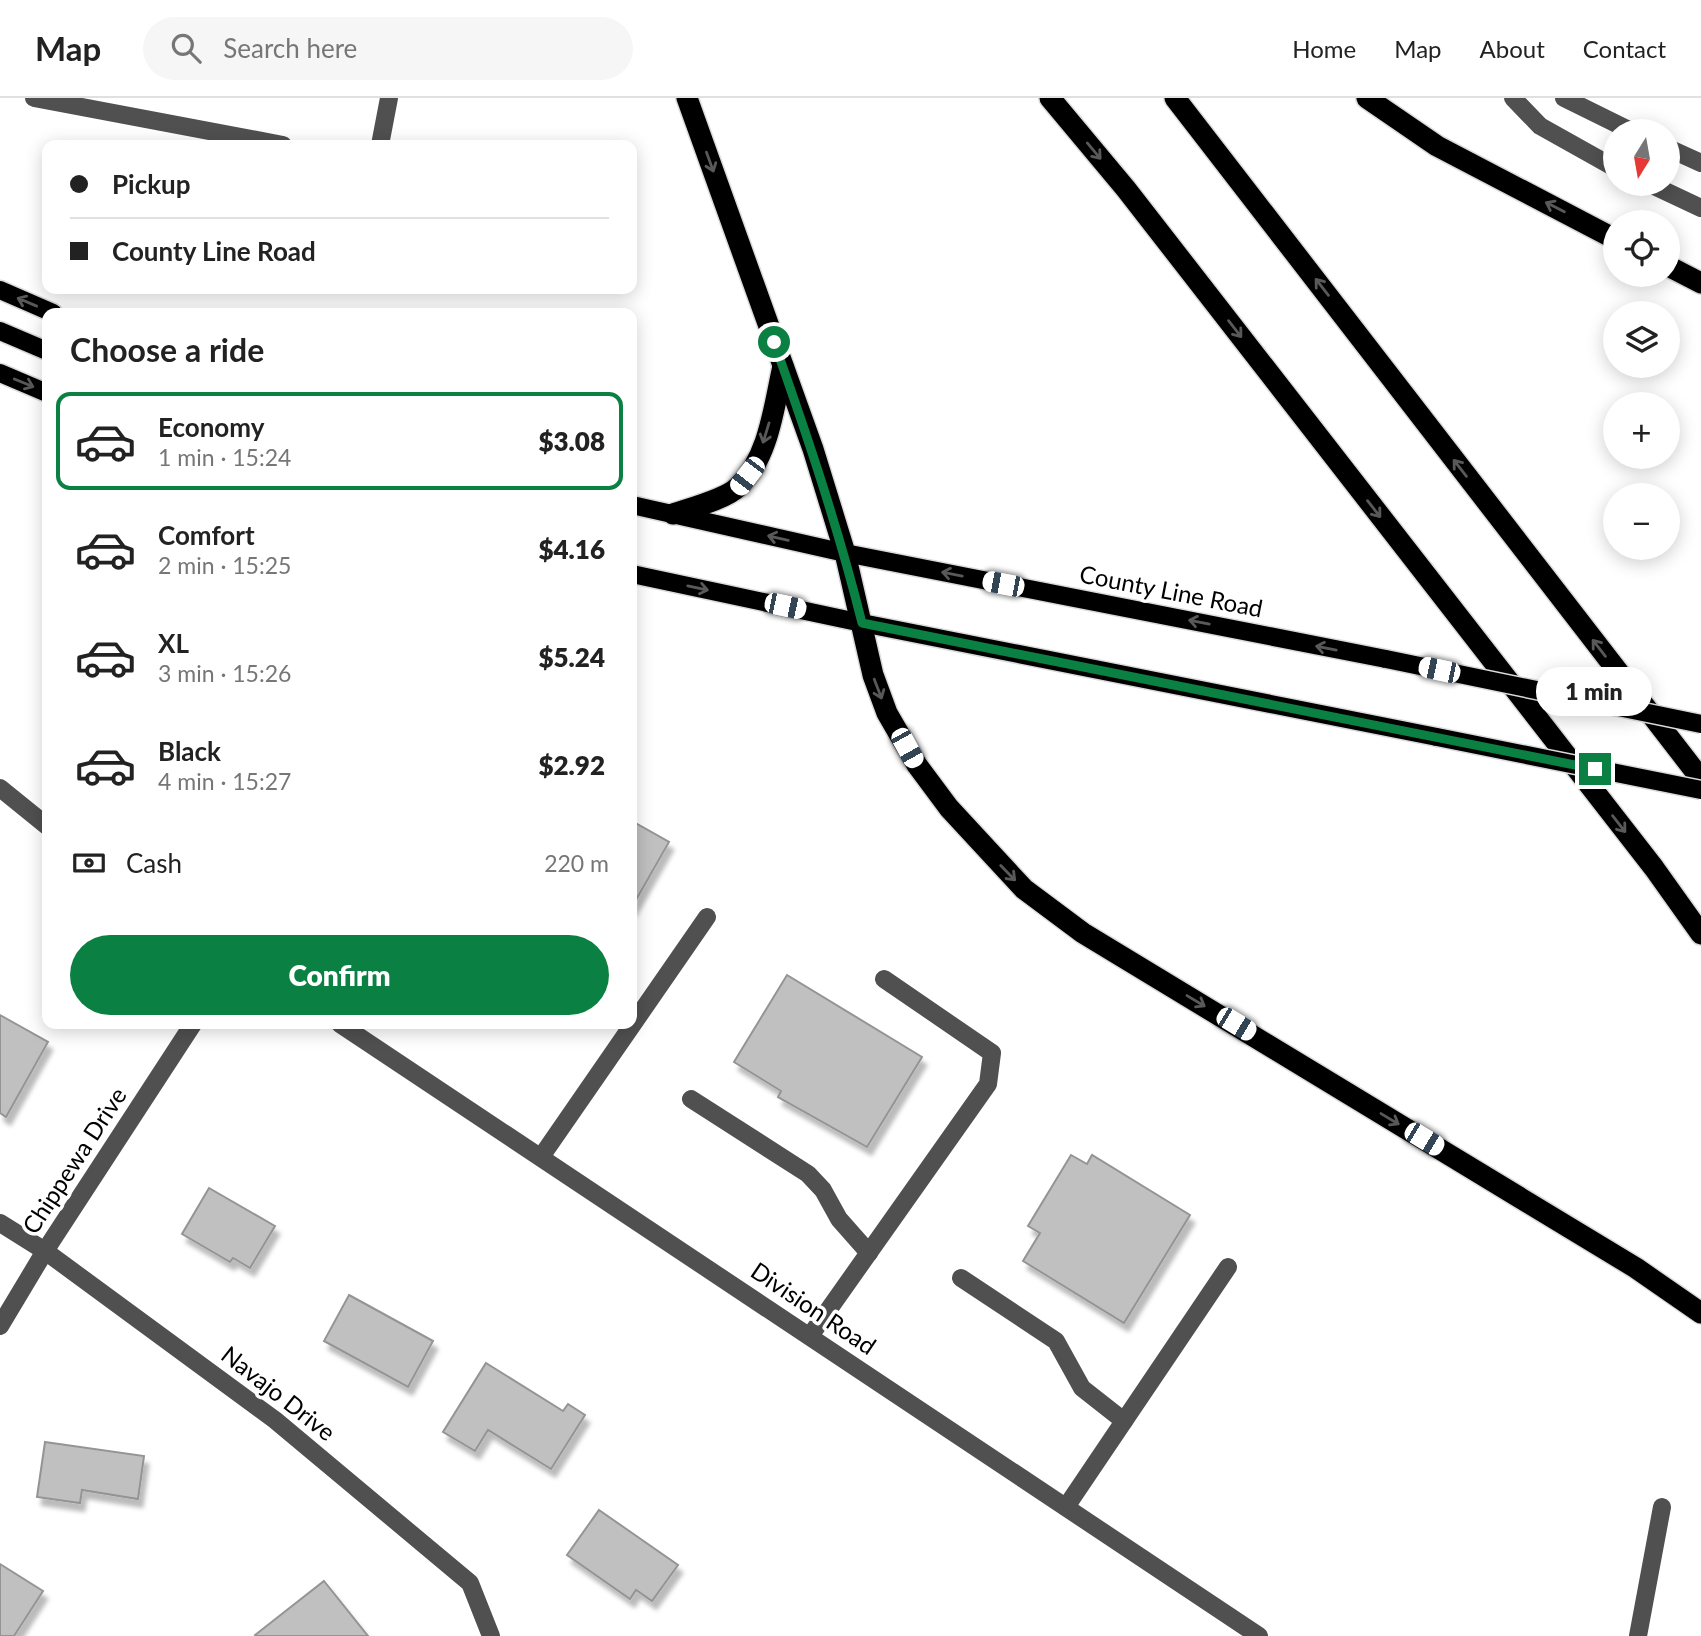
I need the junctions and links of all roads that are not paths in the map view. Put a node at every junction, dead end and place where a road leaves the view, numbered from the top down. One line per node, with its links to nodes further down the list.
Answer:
1 (34, 98): 10 (street)
2 (389, 98): 11 (street)
3 (687, 98): 24 (highway, one-way to 24)
4 (1050, 98): 38 (highway, one-way to 38)
5 (1175, 98): 33 (highway, one-way to 5)
6 (1367, 98): 17 (highway, one-way to 6)
7 (1513, 98): 13 (street)
8 (1564, 98): 9 (street)
9 (1606, 119)
10 (257, 140)
11 (381, 140)
12 (1680, 153): 14 (street)
13 (1603, 160)
14 (1701, 163)
15 (1676, 196): 16 (street)
16 (1701, 208)
17 (1603, 233)
18 (1680, 272): 19 (highway)
19 (1701, 283)
20 (0, 290): 21 (main road, one-way to 20)
21 (42, 308)
22 (0, 331): 23 (main road)
23 (42, 349)
24 (783, 366): 28 (highway, one-way to 28); 29 (highway)
25 (0, 373): 26 (main road, one-way to 26)
26 (42, 391)
27 (637, 506): 28 (main road, County Line Road)
28 (674, 514): 29 (main road, County Line Road, one-way to 28)
29 (845, 553): 31 (highway); 32 (main road, County Line Road, one-way to 29, bridge)
30 (637, 575): 31 (main road, one-way to 31)
31 (862, 623): 35 (main road, bridge); 51 (highway, one-way to 51)
32 (1701, 724)
33 (1701, 779)
34 (0, 788): 36 (street)
35 (1701, 790)
36 (42, 822)
37 (707, 917): 40 (street)
38 (1701, 934)
39 (884, 979): 48 (street)
40 (637, 1018)
41 (190, 1029): 47 (street, Chippewa Drive)
42 (348, 1029): 45 (street, Division Road)
43 (630, 1029): 45 (street)
44 (691, 1099): 48 (street)
45 (541, 1157): 53 (street, Division Road)
46 (0, 1223): 47 (street, Navajo Drive)
47 (45, 1251): 52 (street, Chippewa Drive); 57 (street, Navajo Drive)
48 (869, 1254): 53 (street)
49 (1228, 1267): 54 (street)
50 (961, 1278): 54 (street)
51 (1701, 1313)
52 (0, 1326)
53 (810, 1336): 55 (street, Division Road)
54 (1124, 1421): 55 (street)
55 (1066, 1507): 58 (street, Division Road)
56 (1662, 1507): 59 (street)
57 (491, 1636)
58 (1259, 1636)
59 (1638, 1636)

